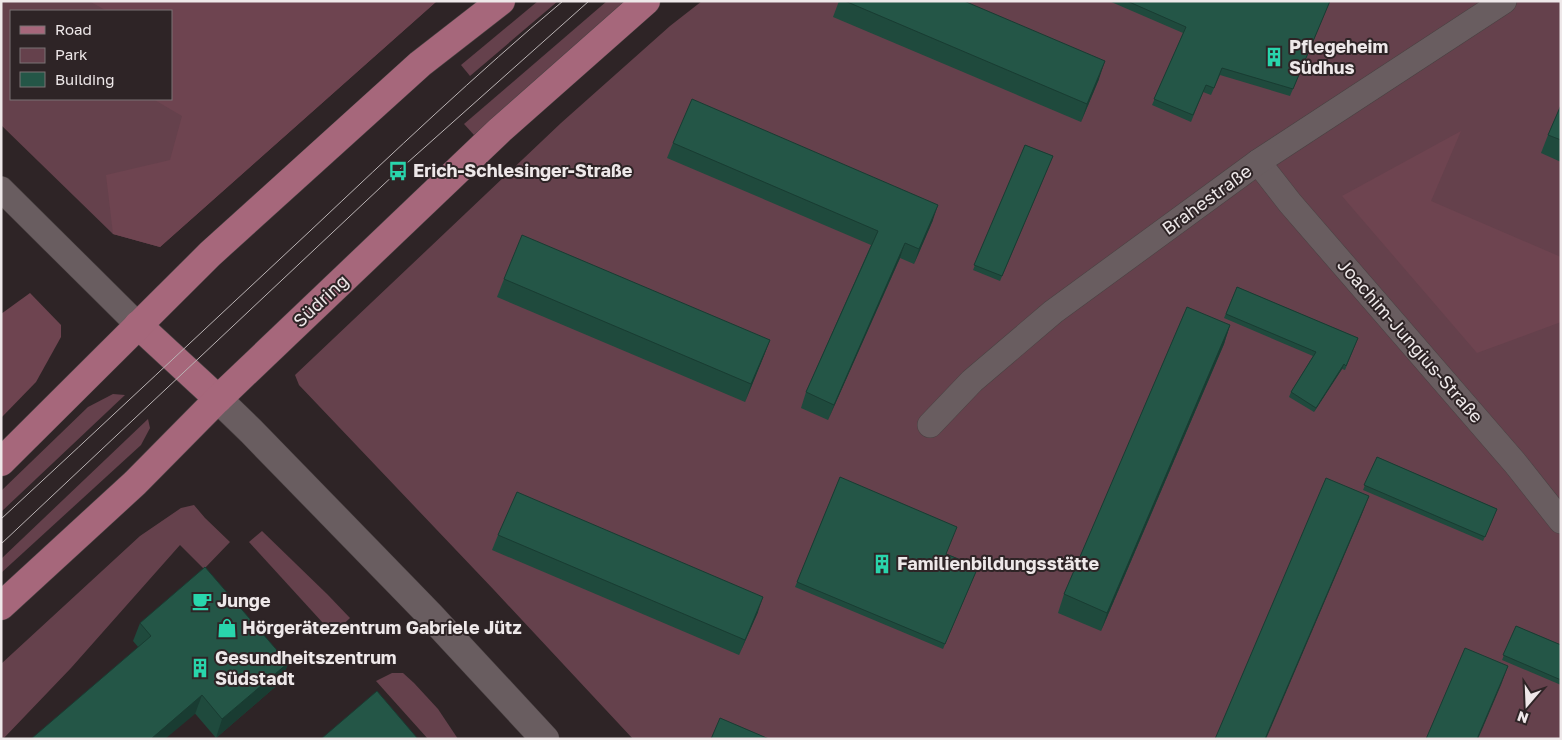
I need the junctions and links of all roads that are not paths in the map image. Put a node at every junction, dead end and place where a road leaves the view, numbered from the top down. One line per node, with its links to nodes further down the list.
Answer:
1 (501, 1): 6 (main road)
2 (646, 1): 7 (main road, Südring)
3 (1504, 1): 4 (street, Brahestraße)
4 (1258, 162): 8 (street, Brahestraße); 10 (street, Joachim-Jungius-Straße)
5 (1, 189): 6 (street)
6 (138, 325): 7 (main road); 9 (main road)
7 (218, 399): 11 (main road, Südring); 12 (street)
8 (930, 425)
9 (1, 462)
10 (1561, 521)
11 (1, 606)
12 (545, 739)

